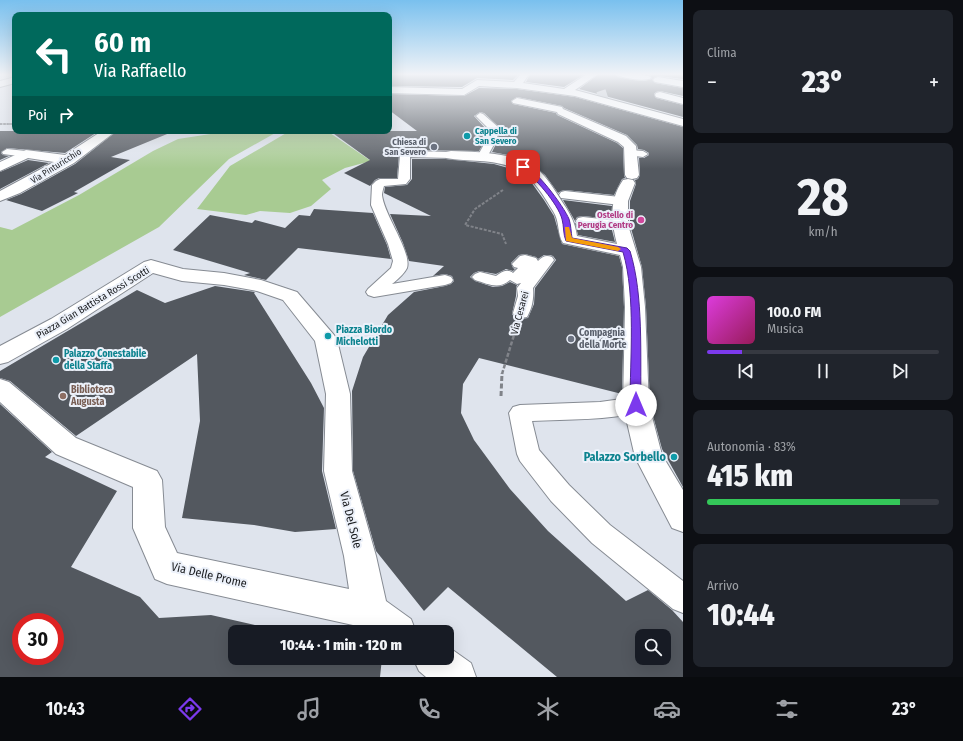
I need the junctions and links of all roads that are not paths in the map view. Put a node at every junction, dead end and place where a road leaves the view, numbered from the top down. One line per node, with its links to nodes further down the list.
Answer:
1 (537, 106): 16 (street)
2 (631, 106): 5 (street)
3 (683, 113): 5 (street)
4 (480, 116): 11 (lane)
5 (671, 120): 6 (street)
6 (683, 123)
7 (106, 134): 12 (street, Via Pinturicchio)
8 (7, 152): 9 (lane)
9 (26, 154): 12 (street); 13 (street)
10 (450, 155): 11 (street); 24 (lane)
11 (482, 157): 19 (street)
12 (69, 160): 15 (street, Via Pinturicchio)
13 (0, 166)
14 (565, 195): 16 (lane)
15 (0, 196)
16 (620, 201): 18 (street)
17 (583, 221): 18 (lane)
18 (620, 225): 19 (street)
19 (627, 251): 30 (street)
20 (547, 260): 25 (lane, Via Cesarei)
21 (522, 262): 25 (lane)
22 (507, 275): 23 (lane)
23 (480, 277)
24 (445, 280)
25 (525, 288): 26 (lane, Via Cesarei)
26 (521, 314)
27 (0, 356): 29 (street, Piazza Gian Battista Rossi Scotti)
28 (0, 388): 33 (street, Via Delle Prome)
29 (338, 394): 33 (street, Via Del Sole)
30 (636, 405): 31 (street); 32 (lane)
31 (683, 518)
32 (683, 600)
33 (370, 611): 34 (street)
34 (389, 625)
35 (441, 665): 36 (street)
36 (457, 677)

